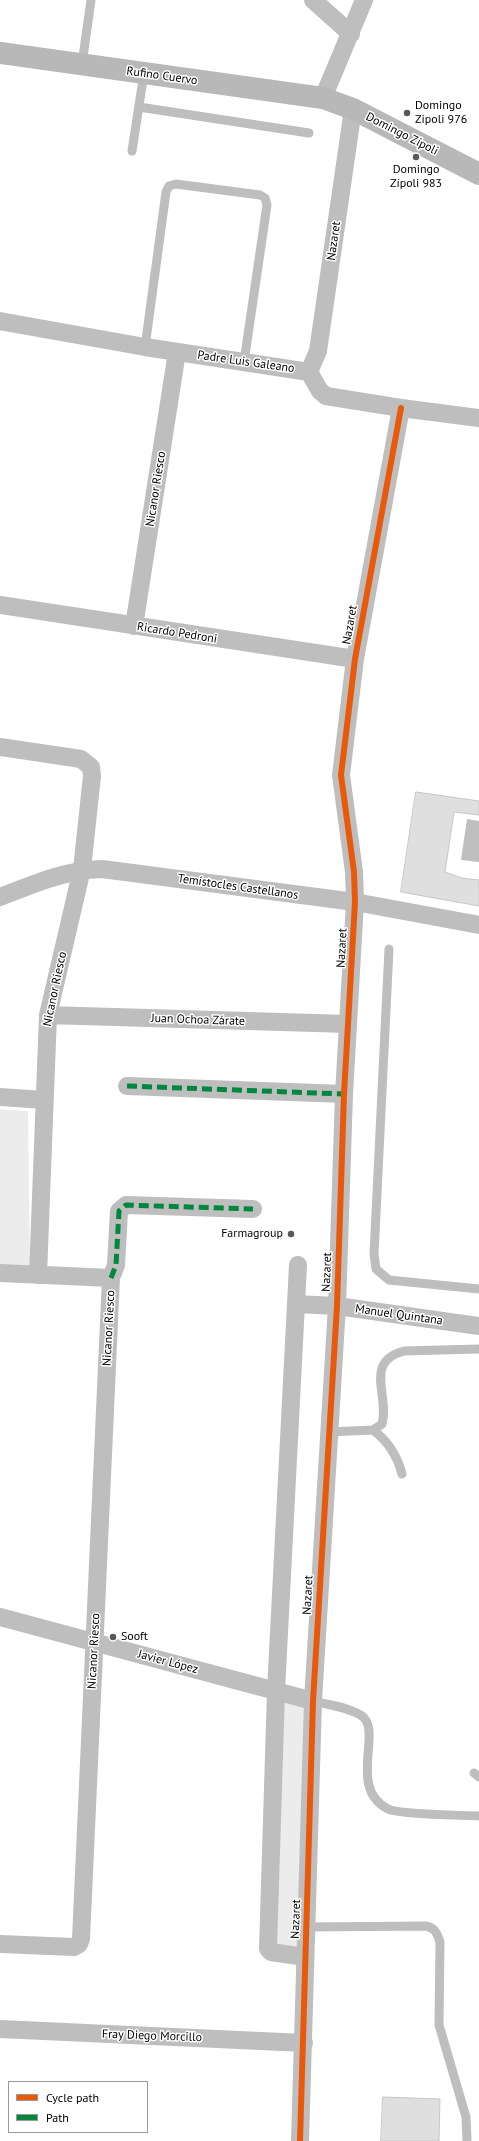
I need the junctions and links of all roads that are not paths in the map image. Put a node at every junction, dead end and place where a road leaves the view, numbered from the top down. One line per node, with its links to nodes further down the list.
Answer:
1 (90, 0): 6 (lane)
2 (313, 0): 4 (street)
3 (364, 0): 4 (street)
4 (351, 34): 8 (street)
5 (0, 53): 6 (main road, Rufino Cuervo)
6 (82, 64): 7 (main road, Rufino Cuervo)
7 (144, 73): 8 (main road, Rufino Cuervo); 9 (lane)
8 (324, 98): 10 (main road, Domingo Zípoli)
9 (139, 107): 11 (lane); 12 (lane)
10 (353, 109): 13 (main road, Domingo Zípoli); 18 (street, Nazaret)
11 (310, 133)
12 (132, 151)
13 (479, 174)
14 (0, 321): 15 (street, Padre Luis Galeano)
15 (145, 347): 16 (street, Padre Luis Galeano); 17 (lane)
16 (177, 352): 17 (street, Padre Luis Galeano); 22 (street, Nicanor Riesco)
17 (244, 362): 18 (street, Padre Luis Galeano)
18 (309, 372): 19 (street, Padre Luis Galeano)
19 (401, 408): 20 (street, Padre Luis Galeano); 23 (street, Nazaret)
20 (479, 418)
21 (0, 604): 22 (street, Ricardo Pedroni)
22 (134, 626): 23 (street, Ricardo Pedroni)
23 (355, 659): 27 (street, Nazaret)
24 (0, 747): 25 (street, Nicanor Riesco)
25 (82, 869): 26 (street, Temístocles Castellanos); 27 (street, Temístocles Castellanos); 30 (street, Nicanor Riesco)
26 (0, 897)
27 (355, 902): 28 (street, Temístocles Castellanos); 31 (street, Nazaret)
28 (479, 925)
29 (389, 950): 41 (lane)
30 (48, 1015): 31 (street, Juan Ochoa Zárate); 35 (street, Nicanor Riesco)
31 (348, 1024): 33 (street, Nazaret)
32 (126, 1086): 33 (street)
33 (344, 1094): 43 (street, Nazaret)
34 (0, 1097): 35 (street)
35 (44, 1100): 39 (street, Nicanor Riesco)
36 (253, 1209): 40 (street, Nicanor Riesco)
37 (298, 1264): 42 (street, Nazaret)
38 (0, 1273): 39 (street)
39 (38, 1275): 40 (street)
40 (111, 1278): 50 (street, Nicanor Riesco)
41 (479, 1289)
42 (296, 1304): 43 (street, Manuel Quintana); 51 (street, Nazaret)
43 (337, 1306): 44 (street, Manuel Quintana); 47 (street, Nazaret)
44 (479, 1326)
45 (479, 1349): 46 (lane)
46 (373, 1430): 47 (lane); 48 (lane)
47 (328, 1432): 52 (street, Nazaret)
48 (402, 1474)
49 (0, 1617): 50 (street, Javier López)
50 (94, 1642): 51 (street, Javier López); 55 (street, Nicanor Riesco)
51 (276, 1691): 52 (street, Javier López); 56 (street, Nazaret)
52 (313, 1701): 53 (lane); 54 (street, Nazaret)
53 (479, 1816)
54 (307, 1927): 56 (street, Nazaret); 60 (lane)
55 (0, 1944)
56 (305, 1957): 58 (street, Nazaret)
57 (0, 2029): 58 (street, Fray Diego Morcillo)
58 (304, 2043): 59 (street, Nazaret)
59 (300, 2141)
60 (467, 2141)

